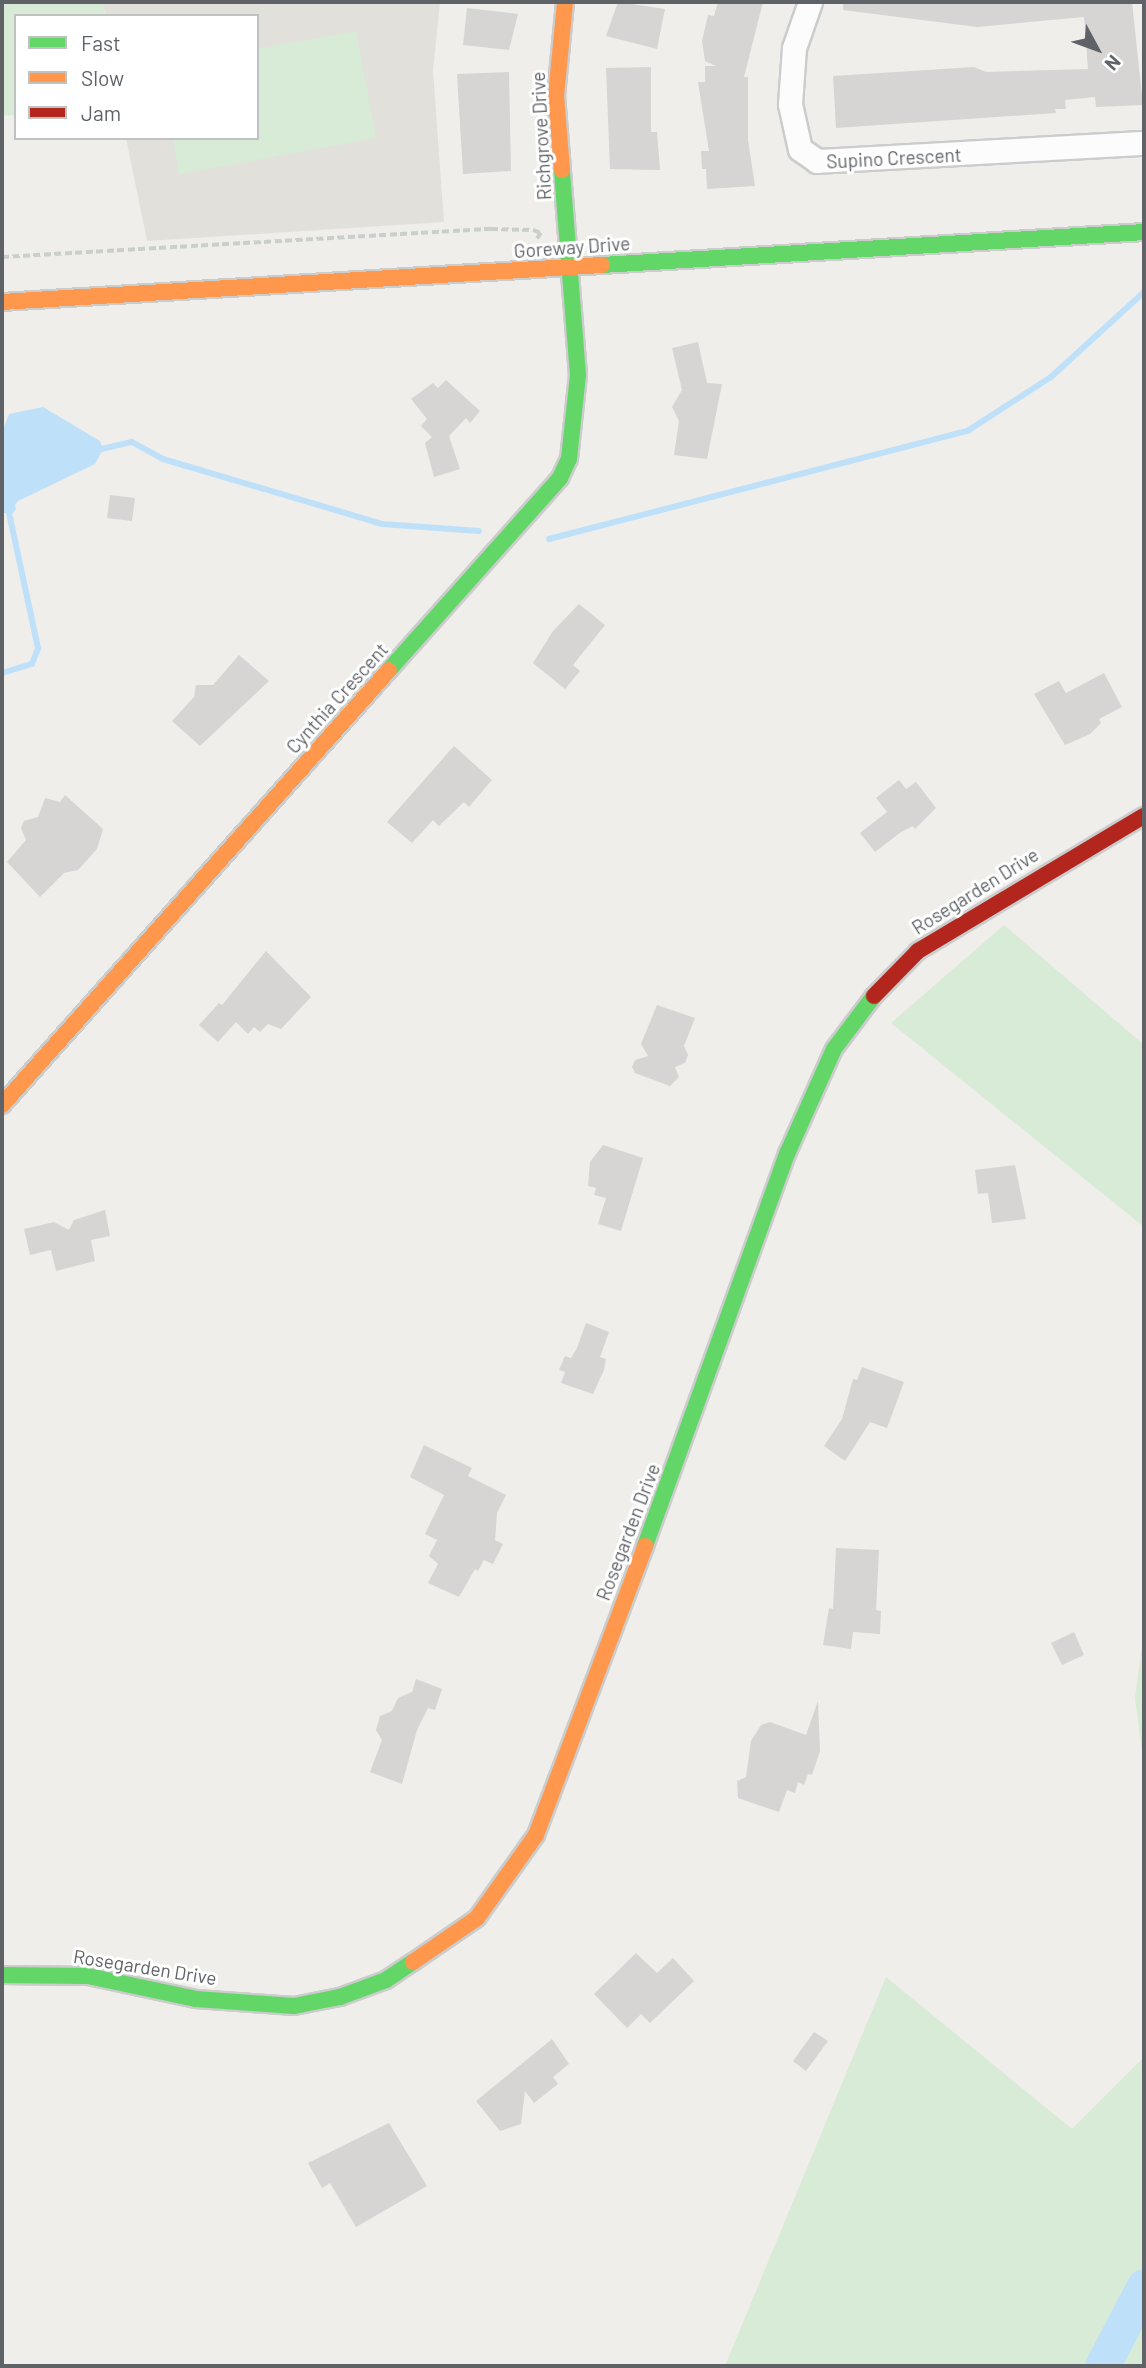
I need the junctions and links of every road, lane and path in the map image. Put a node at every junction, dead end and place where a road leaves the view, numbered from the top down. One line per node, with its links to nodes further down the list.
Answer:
1 (565, 2): 7 (street, Richgrove Drive)
2 (810, 2): 3 (street, Supino Crescent)
3 (1144, 143)
4 (1144, 232): 7 (street, Goreway Drive)
5 (536, 241): 6 (path)
6 (2, 257)
7 (571, 267): 8 (street, Goreway Drive); 10 (street, Cynthia Crescent)
8 (2, 302)
9 (1144, 816): 11 (street, Rosegarden Drive)
10 (2, 1104)
11 (2, 1975)

